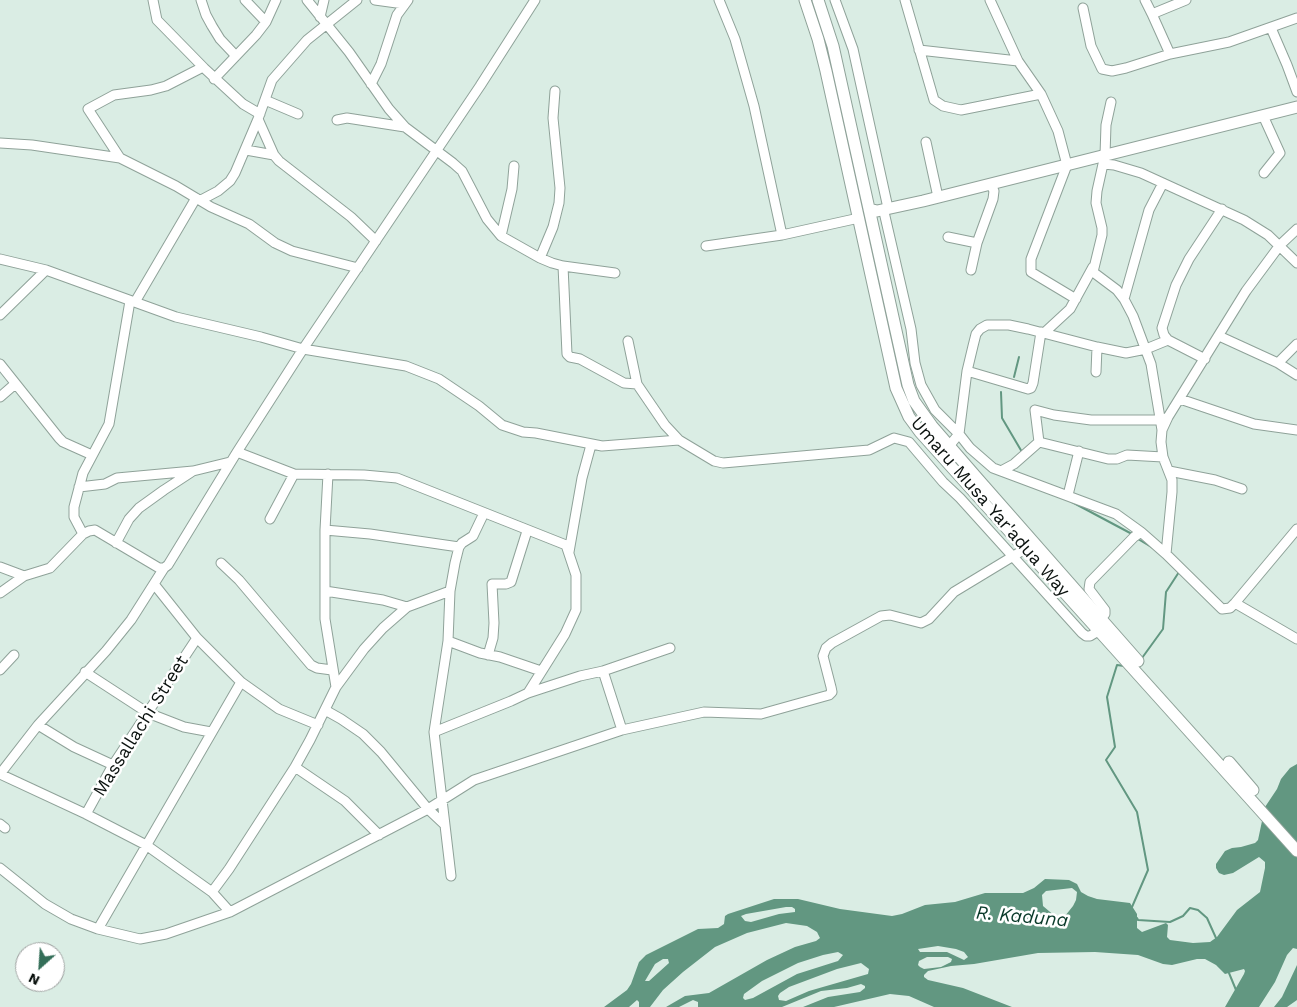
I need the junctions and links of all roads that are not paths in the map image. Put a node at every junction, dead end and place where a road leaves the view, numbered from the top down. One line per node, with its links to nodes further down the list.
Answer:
1 (153, 0): 31 (street)
2 (201, 0): 29 (street)
3 (245, 0): 24 (street)
4 (276, 0): 24 (street)
5 (307, 0): 22 (street)
6 (324, 0): 22 (street)
7 (356, 0): 22 (street)
8 (375, 0): 18 (street)
9 (535, 0): 49 (street)
10 (719, 0): 65 (street)
11 (805, 0): 63 (main road, Umaru Musa Yar'adua Way)
12 (818, 0): 25 (main road, Umaru Musa Yar'adua Way)
13 (835, 0): 23 (street)
14 (905, 0): 27 (street)
15 (990, 0): 30 (street)
16 (1145, 0): 20 (street)
17 (1186, 0): 20 (street)
18 (406, 2): 33 (street)
19 (1083, 8): 28 (street)
20 (1152, 14): 28 (street)
21 (1297, 18): 26 (street)
22 (323, 21): 33 (street); 37 (street)
23 (842, 21): 25 (street); 61 (street)
24 (266, 22): 29 (street)
25 (826, 25): 62 (main road, Umaru Musa Yar'adua Way)
26 (1270, 28): 28 (street); 35 (street)
27 (918, 50): 30 (street); 36 (street)
28 (1170, 54)
29 (236, 56): 32 (street)
30 (1018, 61): 36 (street)
31 (204, 68): 32 (street); 51 (street)
32 (214, 78): 42 (street)
33 (371, 84): 45 (street)
34 (555, 91): 72 (street)
35 (1297, 92)
36 (1041, 94): 54 (street)
37 (265, 100): 41 (street); 42 (street)
38 (1111, 102): 52 (street)
39 (1297, 107): 52 (main road)
40 (1297, 113): 44 (main road)
41 (298, 114)
42 (259, 116): 48 (street); 50 (street)
43 (337, 120): 45 (street)
44 (1265, 120): 52 (main road); 55 (street)
45 (404, 127): 49 (street)
46 (926, 142): 58 (street)
47 (0, 144): 51 (street)
48 (246, 150): 50 (street); 59 (street)
49 (436, 152): 66 (street); 68 (street)
50 (274, 155): 68 (street)
51 (120, 158): 59 (street)
52 (1104, 160): 54 (main road); 56 (street); 76 (street)
53 (514, 166): 66 (street)
54 (1066, 168): 57 (main road); 58 (main road); 81 (street)
55 (1264, 173)
56 (1163, 183): 60 (street); 82 (street)
57 (992, 187): 61 (main road); 69 (street)
58 (938, 197): 61 (main road)
59 (198, 199): 77 (street); 83 (street)
60 (1222, 209): 70 (street); 87 (street)
61 (886, 210): 62 (main road); 105 (street)
62 (870, 214): 109 (main road, Umaru Musa Yar'adua Way)
63 (859, 218): 65 (street); 132 (main road, Umaru Musa Yar'adua Way)
64 (1297, 230): 70 (street)
65 (782, 235): 71 (street)
66 (501, 236): 72 (street)
67 (948, 236): 69 (street)
68 (376, 241): 77 (street)
69 (977, 243): 79 (street)
70 (1280, 245): 74 (street); 86 (street)
71 (706, 246)
72 (540, 258): 75 (street)
73 (0, 259): 78 (street)
74 (1297, 263)
75 (563, 266): 80 (street); 100 (street)
76 (1093, 267): 81 (street); 82 (street)
77 (358, 268): 92 (street)
78 (46, 270): 83 (street); 84 (street)
79 (971, 270)
80 (615, 273)
81 (1076, 298): 85 (street)
82 (1124, 299): 91 (street)
83 (132, 301): 92 (street); 112 (street)
84 (0, 315)
85 (1043, 333): 90 (street); 96 (street); 96 (street)
86 (1219, 336): 93 (street); 94 (street)
87 (1168, 340): 91 (street); 93 (street)
88 (628, 341): 100 (street)
89 (1297, 344): 94 (street)
90 (1096, 347): 91 (street); 97 (street)
91 (1146, 349): 103 (street)
92 (303, 350): 108 (street); 111 (street)
93 (1206, 358): 102 (street)
94 (1278, 363): 98 (street)
95 (0, 364): 99 (street)
96 (967, 371): 105 (street)
97 (1096, 372)
98 (1297, 375)
99 (15, 384): 101 (street); 112 (street)
100 (637, 384): 106 (street)
101 (0, 397)
102 (1180, 399): 103 (street); 104 (street)
103 (1164, 418): 107 (street); 113 (street)
104 (1297, 430)
105 (959, 434): 109 (street); 116 (street)
106 (679, 440): 108 (street); 135 (street)
107 (1039, 442): 110 (street); 116 (street)
108 (591, 445): 133 (street)
109 (949, 446): 146 (main road, Umaru Musa Yar'adua Way)
110 (1079, 451): 113 (street); 122 (street)
111 (237, 452): 114 (street); 118 (street)
112 (92, 455): 120 (street)
113 (1163, 457): 117 (street)
114 (230, 462): 115 (street); 138 (street)
115 (194, 471): 120 (street); 130 (street)
116 (1001, 471): 122 (street)
117 (1168, 471): 121 (street); 134 (street)
118 (294, 474): 119 (street); 124 (street)
119 (328, 474): 123 (street); 126 (street)
120 (79, 487): 129 (street)
121 (1242, 489)
122 (1068, 495): 128 (street)
123 (484, 513): 127 (street); 131 (street)
124 (270, 519)
125 (1297, 529): 144 (street)
126 (325, 530): 131 (street); 141 (street)
127 (527, 531): 133 (street); 152 (street)
128 (1141, 532): 134 (street); 146 (street)
129 (84, 534): 130 (street); 139 (street)
130 (116, 543): 138 (street)
131 (459, 547): 142 (street)
132 (1025, 549): 135 (street); 146 (main road, Umaru Musa Yar'adua Way)
133 (569, 552): 155 (street)
134 (1166, 554): 144 (street)
135 (1012, 556): 146 (street); 165 (street)
136 (221, 563): 154 (street)
137 (0, 567): 139 (street)
138 (164, 568): 140 (street)
139 (24, 576): 143 (street)
140 (154, 584): 147 (street); 157 (street)
141 (325, 590): 145 (street); 154 (street)
142 (450, 591): 145 (street); 149 (street)
143 (0, 593)
144 (1235, 603): 148 (street)
145 (407, 607): 159 (street)
146 (1100, 625): 171 (main road, Umaru Musa Yar'adua Way)
147 (197, 638): 158 (street); 162 (street, Massallachi Street)
148 (1297, 638)
149 (448, 641): 152 (street); 167 (street)
150 (670, 648): 156 (street)
151 (14, 655): 153 (street)
152 (488, 655): 155 (street)
153 (0, 670)
154 (332, 670): 159 (street)
155 (541, 671): 160 (street)
156 (603, 671): 160 (street); 165 (street)
157 (85, 672): 162 (street); 163 (street)
158 (240, 682): 164 (street); 166 (street)
159 (336, 688): 161 (street)
160 (528, 693): 167 (street)
161 (325, 710): 164 (street); 173 (street)
162 (148, 713): 166 (street); 168 (street, Massallachi Street)
163 (38, 725): 168 (street); 170 (street)
164 (318, 725): 169 (street)
165 (622, 730): 172 (street)
166 (212, 732): 178 (street)
167 (434, 732): 172 (street)
168 (113, 765): 174 (street, Massallachi Street)
169 (295, 767): 176 (street); 182 (street)
170 (0, 774): 174 (street)
171 (1240, 782): 177 (main road, Umaru Musa Yar'adua Way); 179 (main road, Umaru Musa Yar'adua Way)
172 (442, 801): 173 (street); 175 (street)
173 (428, 809): 175 (street); 176 (street)
174 (86, 814): 178 (street)
175 (445, 825): 181 (street)
176 (379, 835): 183 (street)
177 (1297, 840)
178 (146, 845): 182 (street); 184 (street)
179 (1297, 850)
180 (0, 868): 184 (street)
181 (451, 876)
182 (212, 892): 183 (street)
183 (230, 912): 184 (street)
184 (98, 929)

